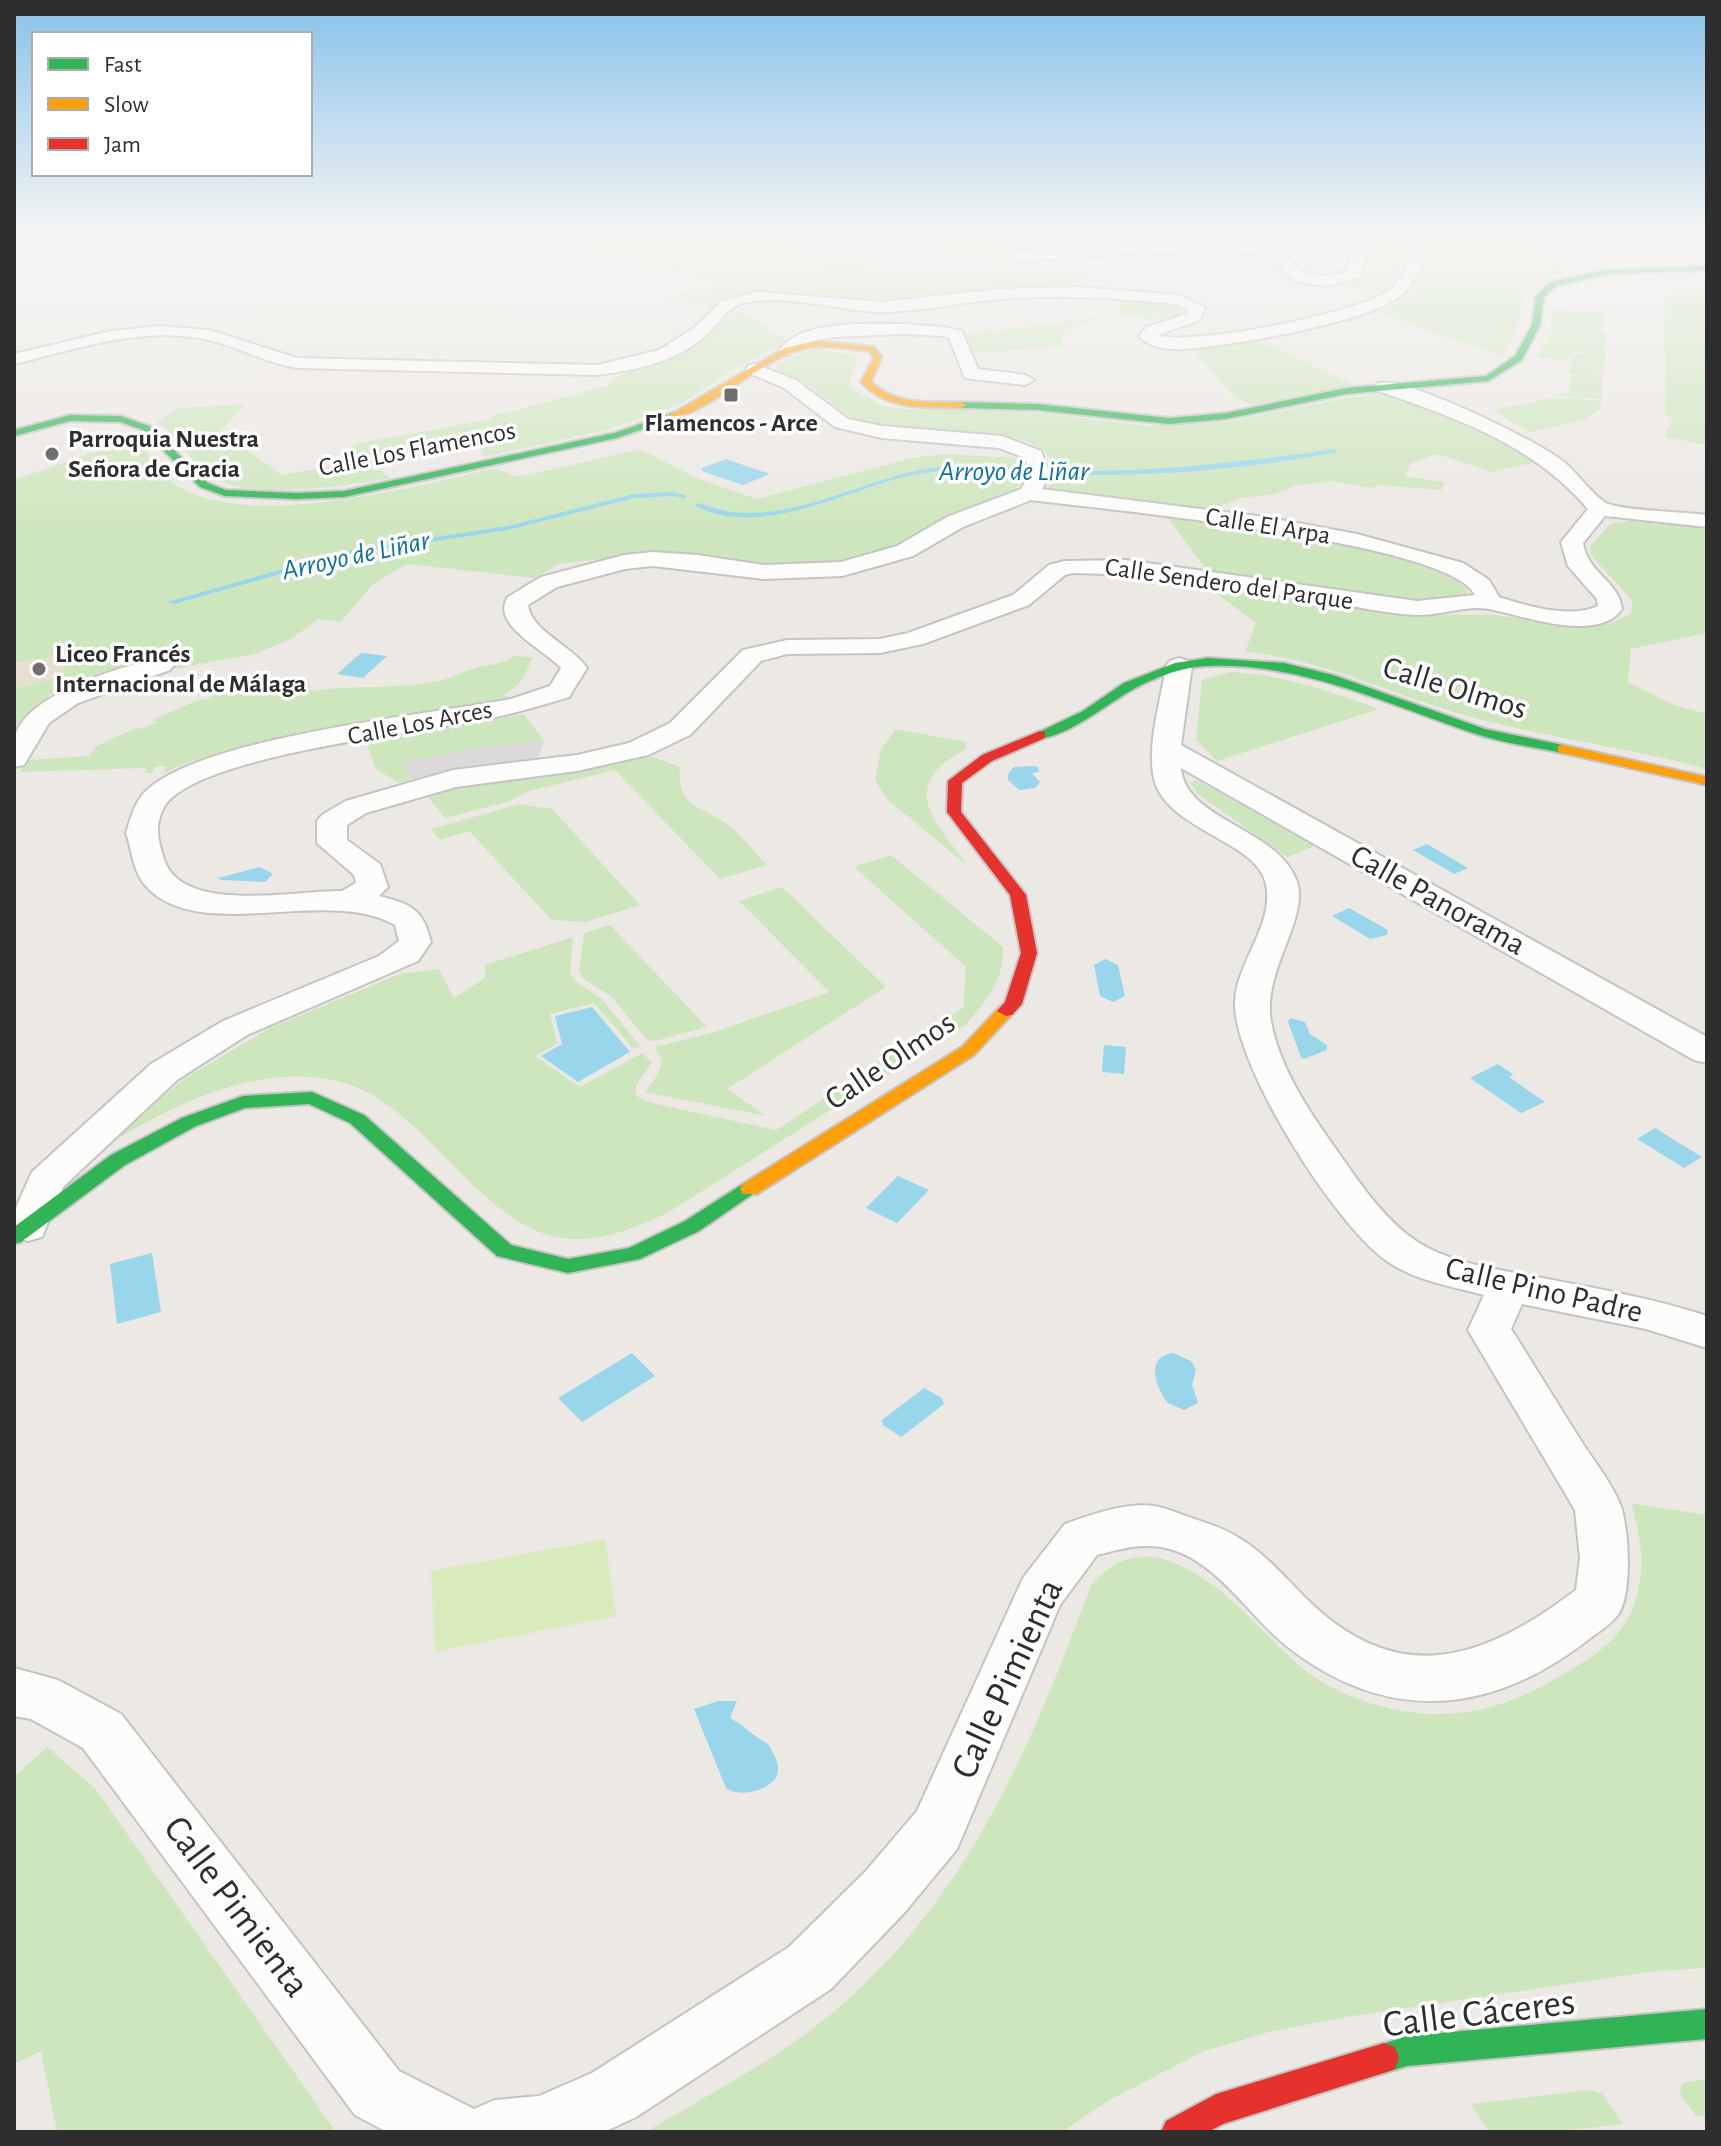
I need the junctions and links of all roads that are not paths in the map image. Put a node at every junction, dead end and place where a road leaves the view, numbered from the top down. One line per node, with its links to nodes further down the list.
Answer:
1 (138, 334): 10 (street)
2 (202, 334): 3 (street)
3 (698, 334)
4 (840, 334): 9 (street)
5 (953, 334): 12 (street)
6 (1149, 334): 7 (street)
7 (1234, 334)
8 (1531, 334): 13 (street)
9 (788, 350): 11 (street, Calle Los Flamencos); 13 (street)
10 (14, 359)
11 (755, 369): 14 (street, Calle Los Flamencos); 15 (street)
12 (1025, 380)
13 (1384, 387): 16 (street)
14 (14, 433)
15 (1031, 490): 18 (street, Calle El Arpa); 24 (street, Calle Los Arces)
16 (1599, 509): 17 (street); 18 (street)
17 (1707, 521)
18 (1489, 601): 24 (street, Calle Sendero del Parque)
19 (161, 665): 22 (street)
20 (1179, 666): 21 (street, Calle Pino Padre); 23 (street, Calle Olmos); 26 (street, Calle Olmos)
21 (1168, 749): 25 (street, Calle Panorama); 27 (street, Calle Pino Padre)
22 (14, 759)
23 (1707, 781)
24 (348, 900): 26 (street, Calle Los Arces)
25 (1701, 1044)
26 (21, 1232)
27 (1508, 1288): 28 (street, Calle Pino Padre); 32 (street, Calle Pimienta)
28 (1707, 1332)
29 (14, 1692): 31 (street, Calle Pimienta)
30 (1707, 2024): 33 (street, Calle Cáceres)
31 (453, 2132)
32 (495, 2132)
33 (1177, 2132)

